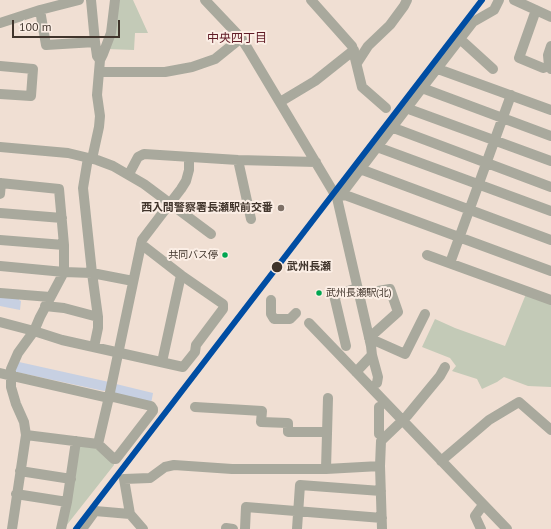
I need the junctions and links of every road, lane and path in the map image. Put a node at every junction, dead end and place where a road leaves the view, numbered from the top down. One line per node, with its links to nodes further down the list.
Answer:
1 (79, 0): 9 (street)
2 (91, 0): 15 (street)
3 (115, 0): 18 (street)
4 (205, 0): 13 (street)
5 (311, 0): 17 (street)
6 (407, 0): 19 (street)
7 (499, 0): 14 (street)
8 (514, 0): 10 (street)
9 (40, 10): 12 (street); 15 (street)
10 (536, 10): 11 (street); 22 (street)
11 (551, 17)
12 (0, 23)
13 (241, 38): 24 (street); 28 (street)
14 (460, 39): 21 (street); 23 (street)
15 (95, 42): 18 (street)
16 (551, 46): 22 (street)
17 (354, 50): 19 (street); 28 (street)
18 (100, 60): 24 (street)
19 (357, 63): 30 (street)
20 (0, 66): 26 (street)
21 (493, 68)
22 (550, 68)
23 (438, 69): 25 (street); 27 (street)
24 (99, 72): 38 (street)
25 (422, 88): 31 (street); 32 (street)
26 (0, 94)
27 (511, 95): 29 (street); 32 (street)
28 (280, 102): 42 (street)
29 (550, 107)
30 (386, 108)
31 (406, 108): 33 (street); 35 (street)
32 (503, 118): 34 (street); 35 (street)
33 (391, 127): 37 (street); 43 (street)
34 (551, 136)
35 (495, 141): 41 (street); 43 (street)
36 (0, 146): 38 (street)
37 (377, 147): 44 (street); 47 (street)
38 (90, 158): 45 (street); 68 (street)
39 (189, 158): 40 (street); 45 (street); 51 (street)
40 (238, 160): 42 (street); 56 (street)
41 (551, 161)
42 (316, 162): 50 (street)
43 (487, 163): 47 (street); 48 (street)
44 (360, 169): 50 (street); 52 (street)
45 (129, 174): 51 (street)
46 (0, 183): 49 (street); 55 (street)
47 (479, 185): 52 (street); 53 (street)
48 (551, 187)
49 (0, 194)
50 (339, 197): 58 (street); 71 (street)
51 (170, 203): 57 (street); 61 (street)
52 (470, 210): 58 (street); 60 (street)
53 (551, 211)
54 (0, 213): 55 (street)
55 (62, 218): 62 (street)
56 (251, 219)
57 (211, 234)
58 (459, 237): 64 (street); 66 (street)
59 (0, 240): 62 (street)
60 (551, 240)
61 (141, 244): 69 (street); 70 (street)
62 (64, 245): 67 (street)
63 (427, 255): 64 (street)
64 (450, 263): 74 (street)
65 (0, 266): 67 (street)
66 (551, 271)
67 (64, 272): 68 (street); 75 (street)
68 (92, 273): 70 (street); 78 (street)
69 (181, 275): 87 (street); 87 (street)
70 (133, 281): 85 (street)
71 (359, 291): 82 (street); 82 (street); 83 (street)
72 (0, 293): 75 (street)
73 (271, 300): 76 (street)
74 (551, 300)
75 (48, 302): 78 (street); 81 (street)
76 (296, 313)
77 (424, 314): 82 (street)
78 (98, 317): 84 (street)
79 (0, 322): 81 (street)
80 (310, 323): 89 (street)
81 (34, 331): 84 (street); 91 (street)
82 (370, 338): 86 (street)
83 (346, 346)
84 (94, 347): 85 (street)
85 (119, 353): 87 (street); 93 (street)
86 (372, 355): 89 (street); 92 (street)
87 (162, 362)
88 (445, 368): 97 (street)
89 (356, 372): 97 (street)
90 (0, 373): 91 (street)
91 (10, 374): 93 (street); 101 (street)
92 (377, 383)
93 (109, 397): 103 (street); 103 (street)
94 (328, 398): 99 (street)
95 (195, 407): 99 (street)
96 (379, 407): 100 (street)
97 (402, 421): 104 (street); 105 (street)
98 (551, 430): 104 (street)
99 (327, 432): 106 (street)
100 (379, 434)
101 (26, 435): 102 (street); 107 (street)
102 (76, 441): 103 (street); 108 (street)
103 (98, 444)
104 (441, 461): 112 (street)
105 (380, 466): 106 (street); 109 (street)
106 (326, 469): 114 (street)
107 (20, 471): 108 (street); 110 (street)
108 (71, 479): 111 (street)
109 (381, 491): 113 (street); 115 (street)
110 (16, 494): 111 (street); 116 (street)
111 (67, 502): 117 (street)
112 (483, 505): 125 (street); 126 (street)
113 (298, 511): 115 (street); 122 (street); 123 (street)
114 (130, 514): 118 (street); 119 (street)
115 (382, 518): 124 (street)
116 (12, 529)
117 (61, 529)
118 (82, 529)
119 (143, 529)
120 (226, 529): 121 (street)
121 (233, 529)
122 (245, 529)
123 (297, 529)
124 (382, 529)
125 (481, 529)
126 (506, 529)

